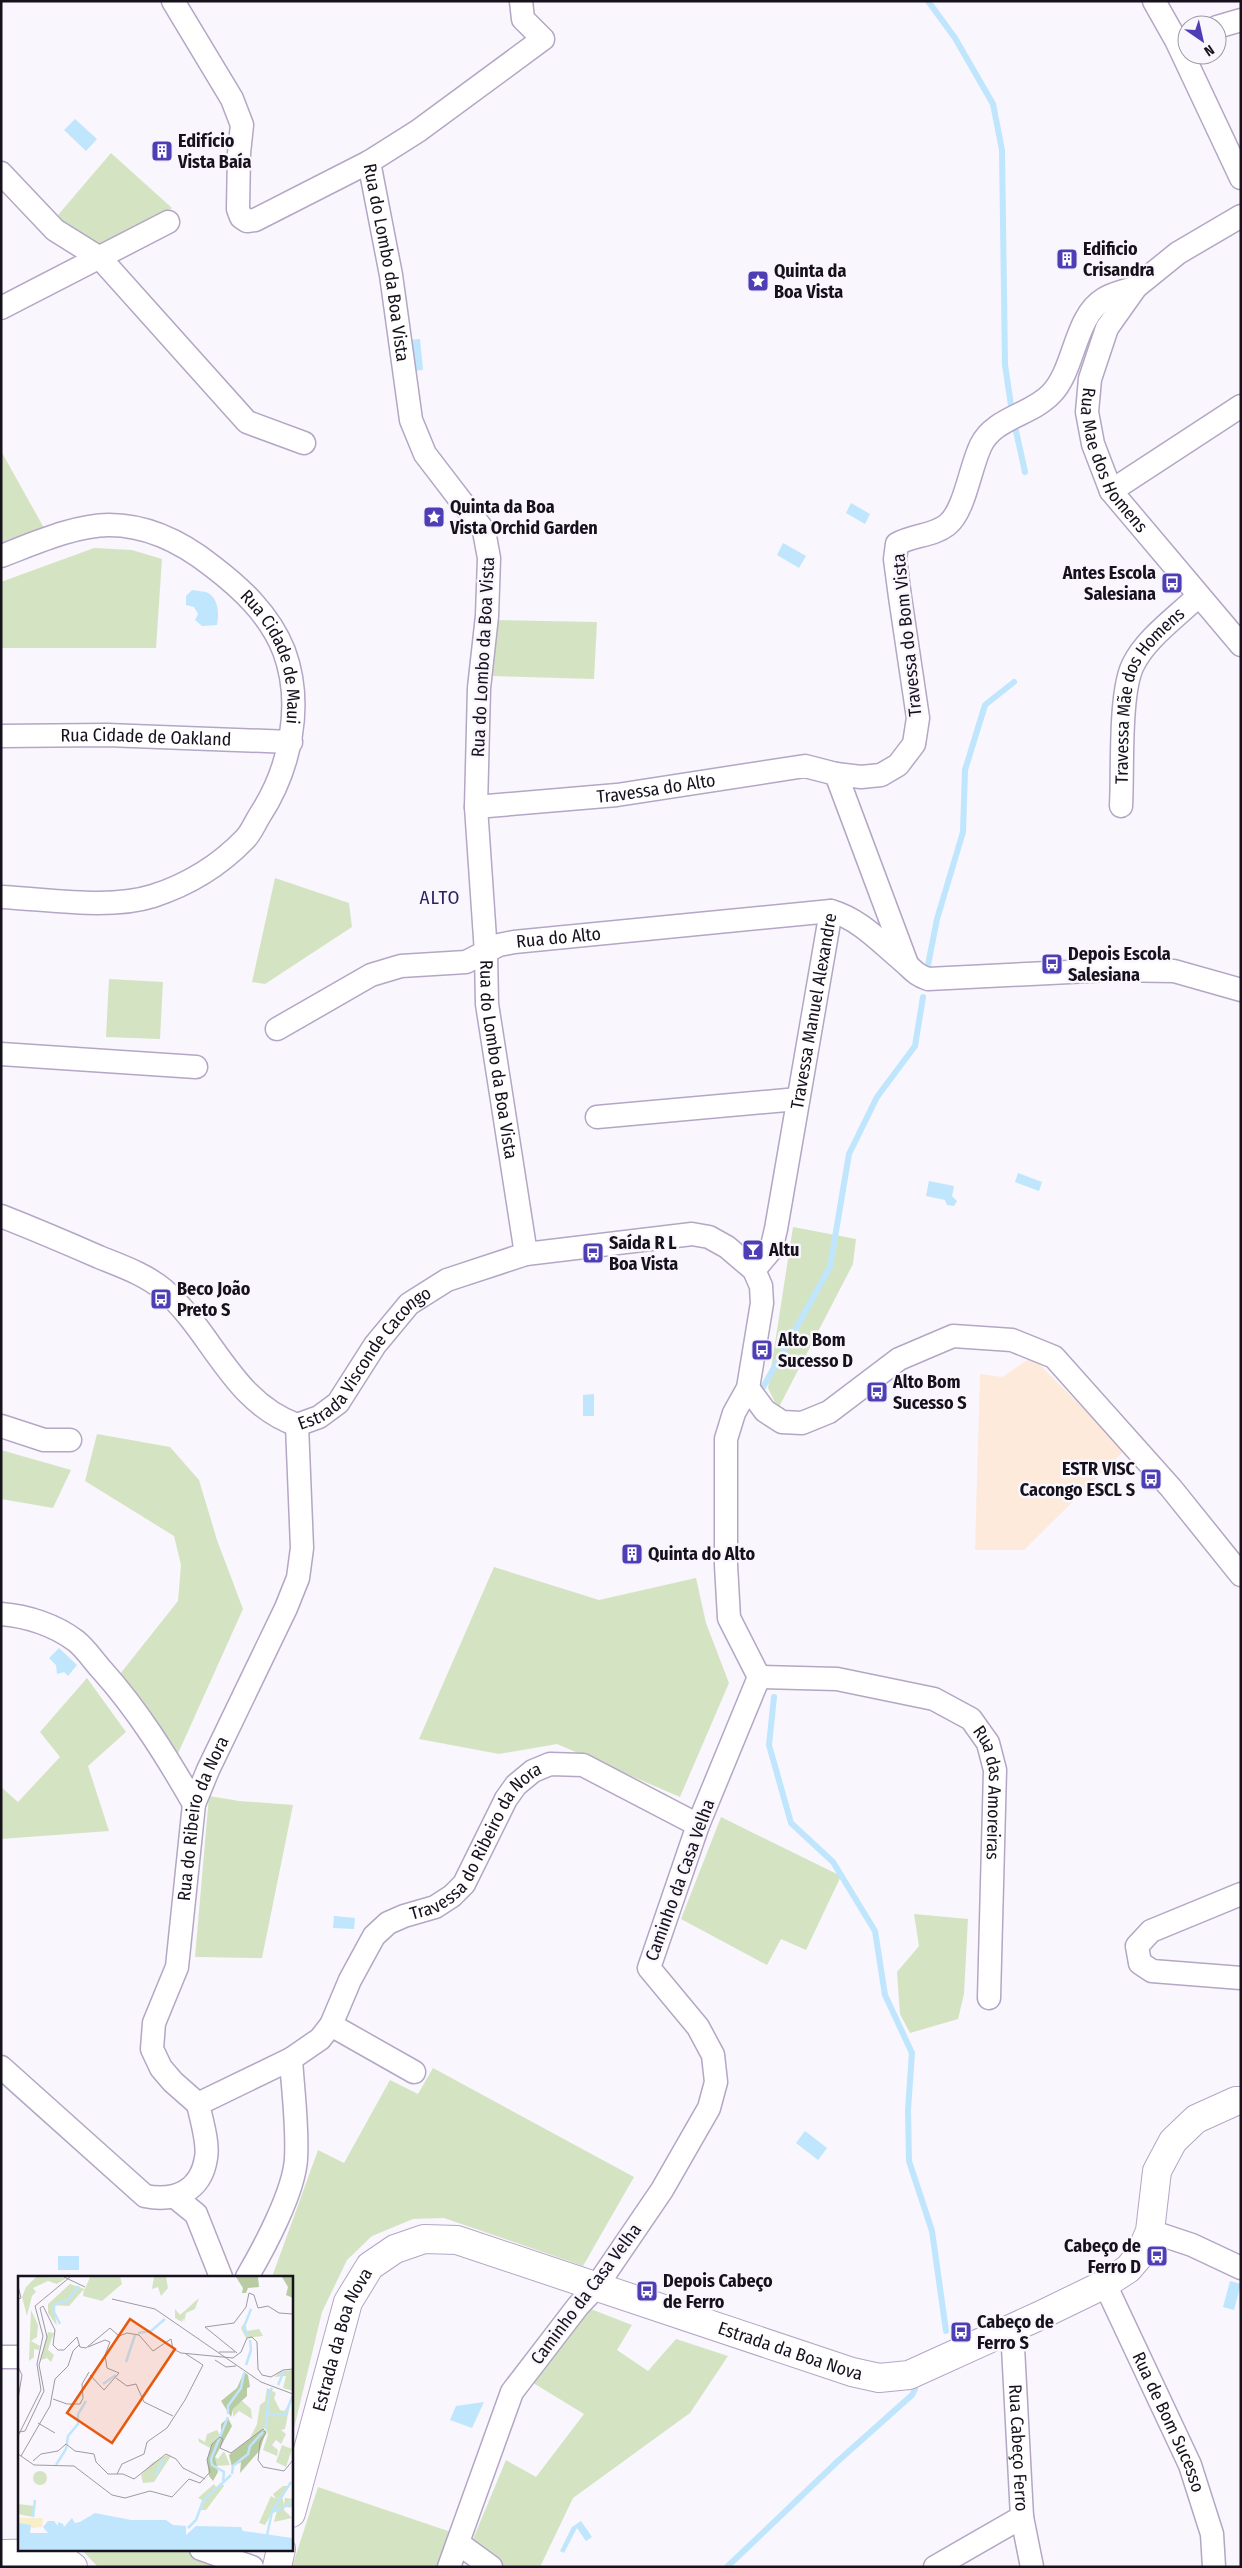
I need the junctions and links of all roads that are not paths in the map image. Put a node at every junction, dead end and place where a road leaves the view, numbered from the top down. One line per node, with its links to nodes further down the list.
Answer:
1 (173, 1): 8 (street)
2 (521, 1): 8 (street, Rua do Lombo da Boa Vista)
3 (1160, 4): 6 (street)
4 (1241, 20): 5 (street)
5 (1227, 24)
6 (1177, 32)
7 (1193, 65): 10 (street)
8 (368, 162): 26 (street, Rua do Lombo da Boa Vista)
9 (1, 173): 13 (street)
10 (1241, 178)
11 (1241, 216): 14 (street, Rua Mae dos Homens)
12 (168, 222): 13 (street)
13 (100, 258): 15 (street); 17 (street)
14 (1136, 287): 18 (street, Rua Mae dos Homens); 24 (street, Travessa do Bom Vista)
15 (1, 308)
16 (1241, 406): 18 (street)
17 (304, 443)
18 (1111, 491): 20 (street, Rua Mae dos Homens)
19 (1, 556): 23 (street, Rua Cidade de Maui)
20 (1198, 596): 21 (street, Rua Mae dos Homens); 25 (street, Travessa Mãe dos Homens)
21 (1241, 645)
22 (1, 736): 23 (street, Rua Cidade de Oakland)
23 (291, 742): 27 (street, Rua Cidade de Maui)
24 (836, 774): 26 (street, Travessa do Alto); 30 (street)
25 (1121, 806)
26 (476, 807): 29 (street, Rua do Lombo da Boa Vista)
27 (1, 897)
28 (831, 911): 29 (street, Rua do Alto); 30 (street, Travessa Manuel Alexandre); 35 (street, Travessa Manuel Alexandre)
29 (486, 953): 32 (street, Rua do Alto); 38 (street, Rua do Lombo da Boa Vista)
30 (907, 965): 31 (street, Travessa Manuel Alexandre)
31 (1241, 990)
32 (277, 1029)
33 (1, 1054): 34 (street)
34 (196, 1067)
35 (798, 1099): 36 (street); 39 (street, Travessa Manuel Alexandre)
36 (597, 1117)
37 (1, 1216): 41 (street, Estrada Visconde Cacongo)
38 (526, 1254): 39 (street, Estrada Visconde Cacongo); 41 (street, Estrada Visconde Cacongo)
39 (754, 1270): 40 (street)
40 (748, 1388): 44 (street); 46 (street)
41 (297, 1425): 47 (street, Rua do Ribeiro da Nora)
42 (1, 1426): 43 (street)
43 (70, 1440)
44 (1241, 1575)
45 (1, 1614): 47 (street)
46 (759, 1677): 48 (street, Caminho da Casa Velha); 51 (street, Rua das Amoreiras)
47 (194, 1804): 57 (street, Rua do Ribeiro da Nora)
48 (698, 1824): 52 (street, Travessa do Ribeiro da Nora); 64 (street, Caminho da Casa Velha)
49 (1241, 1894): 50 (street)
50 (1241, 1978)
51 (989, 1998)
52 (331, 2025): 53 (street); 55 (street)
53 (291, 2059): 57 (street); 62 (street)
54 (1, 2068): 58 (street)
55 (414, 2072)
56 (1241, 2102): 59 (main road, Estrada da Boa Nova)
57 (198, 2104): 58 (street)
58 (175, 2197): 61 (street)
59 (1150, 2231): 60 (street); 63 (main road, Estrada da Boa Nova)
60 (1241, 2268)
61 (221, 2276)
62 (248, 2276)
63 (1105, 2284): 65 (main road, Estrada da Boa Nova); 81 (street, Rua de Bom Sucesso)
64 (596, 2286): 65 (main road, Estrada da Boa Nova); 68 (main road, Estrada da Boa Nova); 70 (street, Caminho da Casa Velha)
65 (1012, 2328): 69 (street, Rua Cabeço Ferro)
66 (1, 2357): 67 (street)
67 (18, 2358)
68 (292, 2509)
69 (1022, 2517): 79 (street); 80 (street, Rua Cabeço Ferro)
70 (458, 2543): 77 (street, Caminho da Casa Velha); 78 (street)
71 (204, 2550): 75 (street)
72 (281, 2550): 76 (main road)
73 (1, 2554): 74 (main road)
74 (73, 2567)
75 (252, 2567)
76 (277, 2567)
77 (448, 2567)
78 (491, 2567)
79 (935, 2567)
80 (1032, 2567)
81 (1214, 2567)

